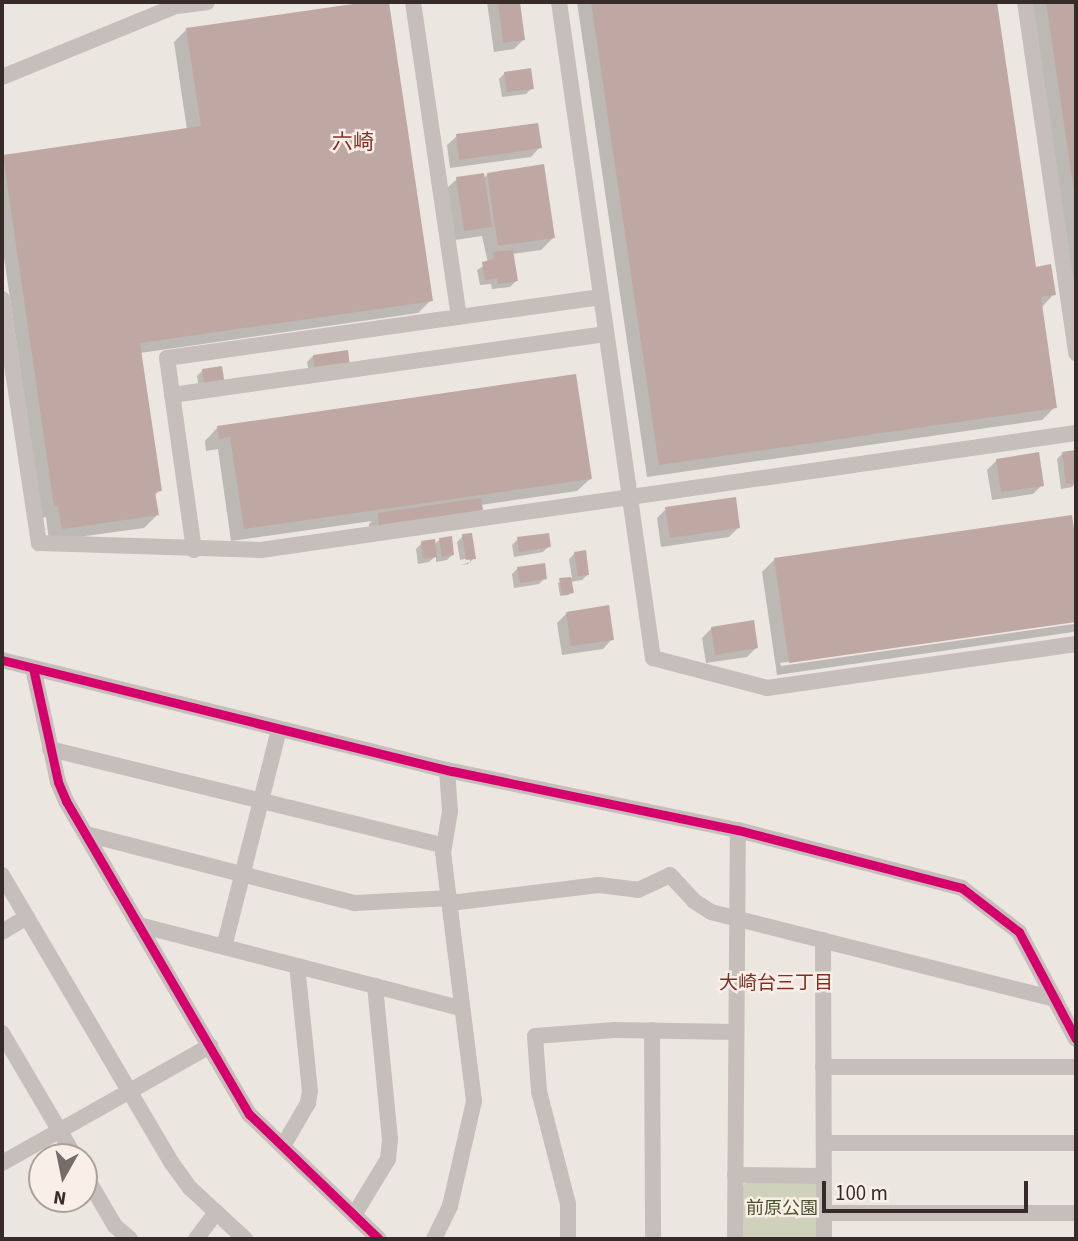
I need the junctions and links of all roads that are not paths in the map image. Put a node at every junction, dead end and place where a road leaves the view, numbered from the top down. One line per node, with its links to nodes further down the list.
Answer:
1 (207, 2): 5 (street)
2 (413, 2): 8 (street)
3 (559, 2): 6 (street)
4 (1025, 2): 10 (street)
5 (2, 77)
6 (601, 297): 8 (street); 9 (street)
7 (2, 299): 14 (street)
8 (458, 317): 11 (street)
9 (606, 334): 11 (street); 13 (street)
10 (1076, 353)
11 (172, 395): 14 (street)
12 (1076, 433): 13 (street)
13 (630, 497): 14 (street); 15 (street)
14 (194, 550)
15 (1076, 644)
16 (2, 660): 17 (street)
17 (33, 668): 18 (street); 19 (street)
18 (279, 729): 20 (street); 21 (street)
19 (50, 748): 21 (street); 23 (street)
20 (447, 770): 22 (street); 24 (street)
21 (261, 801): 24 (street); 25 (street)
22 (738, 830): 29 (street); 36 (street)
23 (86, 834): 25 (street); 30 (street)
24 (444, 846): 27 (street)
25 (243, 874): 27 (street); 33 (street)
26 (2, 875): 28 (street)
27 (450, 900): 29 (street); 37 (street)
28 (27, 917): 31 (street); 45 (street)
29 (737, 918): 32 (street); 39 (street)
30 (139, 925): 33 (street); 42 (street)
31 (2, 932)
32 (823, 940): 36 (street); 43 (street)
33 (224, 947): 34 (street)
34 (297, 966): 35 (street); 50 (street)
35 (375, 986): 37 (street); 58 (street)
36 (1055, 999): 41 (street)
37 (461, 1008): 63 (street)
38 (652, 1030): 39 (street); 64 (street); 65 (street)
39 (736, 1032): 52 (street)
40 (2, 1033): 46 (street)
41 (1076, 1039)
42 (210, 1046): 45 (street); 50 (street)
43 (823, 1067): 44 (street); 48 (street)
44 (1076, 1068)
45 (129, 1091): 46 (street); 55 (street)
46 (59, 1131): 47 (street); 51 (street)
47 (66, 1143)
48 (824, 1143): 49 (street); 53 (street)
49 (1076, 1143)
50 (283, 1146): 58 (street)
51 (2, 1163)
52 (735, 1175): 53 (street); 66 (street)
53 (823, 1176): 56 (street)
54 (98, 1197): 59 (street)
55 (216, 1212): 60 (street); 61 (street)
56 (824, 1213): 57 (street); 67 (street)
57 (1076, 1213)
58 (354, 1215): 62 (street)
59 (130, 1239)
60 (196, 1239)
61 (245, 1239)
62 (379, 1239)
63 (434, 1239)
64 (568, 1239)
65 (653, 1239)
66 (735, 1239)
67 (824, 1239)

